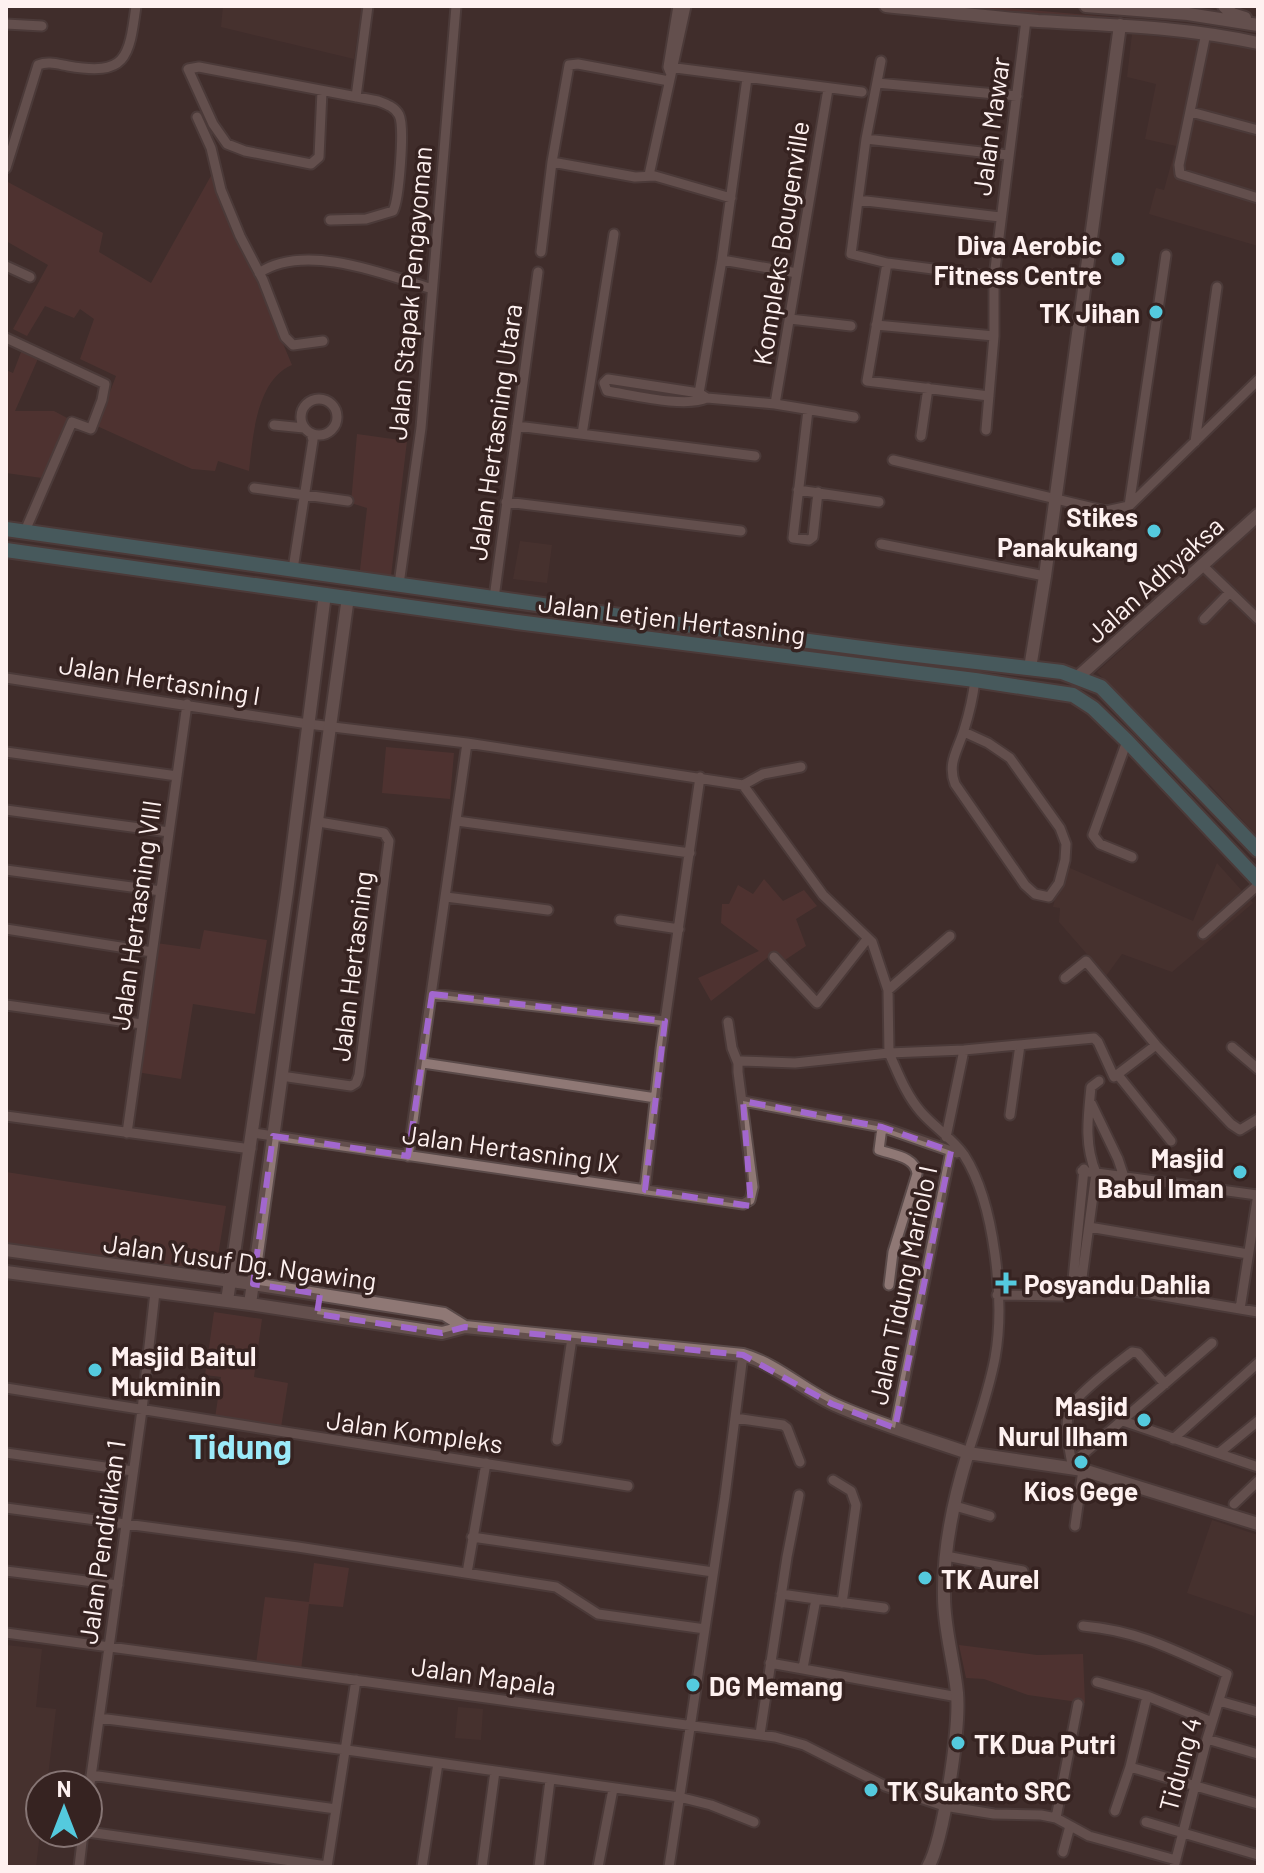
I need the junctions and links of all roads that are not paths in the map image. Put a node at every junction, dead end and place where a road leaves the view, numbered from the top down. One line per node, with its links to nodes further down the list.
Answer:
1 (136, 6): 33 (street)
2 (368, 6): 26 (street)
3 (456, 6): 52 (street, Jalan Stapak Pengayoman)
4 (678, 6): 19 (street)
5 (686, 6): 19 (street)
6 (886, 6): 9 (street)
7 (1086, 6): 10 (street)
8 (1224, 6): 13 (street)
9 (916, 8): 11 (street)
10 (1210, 11): 13 (street); 16 (street)
11 (1026, 20): 14 (street); 25 (street, Jalan Mawar)
12 (6, 24): 15 (street)
13 (1258, 24)
14 (1120, 25): 16 (street); 78 (street)
15 (42, 26)
16 (1206, 33): 17 (street); 27 (street)
17 (1258, 43)
18 (881, 61): 21 (street)
19 (671, 72): 20 (street); 32 (street); 34 (street)
20 (747, 78): 22 (street); 35 (street)
21 (877, 83): 25 (street); 30 (street)
22 (828, 89): 24 (street); 48 (street, Kompleks Bougenville)
23 (322, 91): 23 (street); 26 (street)
24 (862, 92)
25 (1017, 96): 31 (street, Jalan Mawar)
26 (356, 97): 39 (street)
27 (1191, 112): 29 (street); 36 (street)
28 (197, 117): 47 (street)
29 (1258, 130)
30 (866, 139): 31 (street); 37 (street)
31 (1008, 155): 38 (street, Jalan Mawar)
32 (552, 162): 34 (street); 41 (street)
33 (6, 168)
34 (649, 175): 35 (street)
35 (731, 198): 43 (street)
36 (1258, 198)
37 (858, 200): 38 (street); 44 (street)
38 (1000, 217): 50 (street, Jalan Mawar)
39 (330, 220)
40 (614, 234): 69 (street)
41 (541, 252)
42 (1166, 255): 82 (street)
43 (722, 260): 48 (street); 62 (street)
44 (887, 263): 50 (street); 54 (street)
45 (6, 266): 49 (street)
46 (538, 272): 67 (street, Jalan Hertasning Utara)
47 (259, 273): 52 (street); 58 (street)
48 (797, 273): 53 (street, Kompleks Bougenville)
49 (30, 277)
50 (994, 277): 56 (street, Jalan Mawar)
51 (1217, 287): 71 (street)
52 (432, 289): 94 (street, Jalan Stapak Pengayoman)
53 (790, 319): 55 (street); 63 (street, Kompleks Bougenville)
54 (876, 325): 56 (street); 60 (street)
55 (851, 326)
56 (994, 336): 61 (street, Jalan Mawar)
57 (6, 338): 85 (street)
58 (323, 341)
59 (1258, 380): 71 (street)
60 (928, 388): 61 (street); 70 (street)
61 (989, 396): 68 (street, Jalan Mawar)
62 (701, 398): 62 (street); 63 (street, Kompleks Bougenville)
63 (775, 404): 64 (street, Kompleks Bougenville)
64 (808, 410): 65 (street, Kompleks Bougenville); 75 (street)
65 (854, 417)
66 (274, 425): 77 (street)
67 (517, 426): 69 (street); 80 (street, Jalan Hertasning Utara)
68 (986, 430)
69 (582, 434): 72 (street)
70 (921, 436)
71 (1195, 442): 82 (street)
72 (755, 456)
73 (893, 460): 78 (street)
74 (254, 488): 77 (street)
75 (798, 490): 76 (street); 76 (street)
76 (818, 492): 81 (street)
77 (304, 495): 79 (street); 91 (street)
78 (1056, 497): 82 (street); 93 (street)
79 (348, 501)
80 (506, 502): 86 (street); 98 (street, Jalan Hertasning Utara)
81 (879, 502)
82 (1129, 506)
83 (1258, 515): 90 (street, Jalan Adhyaksa)
84 (6, 529): 85 (main road, Jalan Letjen Hertasning)
85 (25, 531): 89 (main road, Jalan Letjen Hertasning)
86 (741, 531)
87 (881, 544): 93 (street)
88 (6, 550): 92 (main road, Jalan Letjen Hertasning)
89 (170, 553): 91 (main road, Jalan Letjen Hertasning); 92 (main road)
90 (1202, 565): 95 (street); 106 (street, Jalan Adhyaksa)
91 (293, 569): 94 (main road, Jalan Letjen Hertasning)
92 (168, 572): 96 (main road, Jalan Letjen Hertasning)
93 (1045, 576): 105 (street)
94 (399, 584): 98 (main road, Jalan Letjen Hertasning)
95 (1230, 592): 99 (street); 100 (street)
96 (325, 594): 97 (main road, Jalan Letjen Hertasning); 103 (street)
97 (348, 597): 102 (main road, Jalan Letjen Hertasning); 104 (street)
98 (494, 598): 101 (main road, Jalan Letjen Hertasning)
99 (1204, 619)
100 (1258, 619)
101 (656, 621): 102 (main road); 105 (main road, Jalan Letjen Hertasning)
102 (654, 640): 108 (main road, Jalan Letjen Hertasning)
103 (316, 661): 104 (street); 110 (street)
104 (339, 665): 111 (street)
105 (1030, 668): 106 (main road, Jalan Letjen Hertasning)
106 (1079, 676): 124 (main road, Jalan Letjen Hertasning)
107 (6, 678): 109 (street, Jalan Hertasning I)
108 (975, 680): 112 (street); 113 (main road, Jalan Letjen Hertasning)
109 (187, 704): 110 (street, Jalan Hertasning I); 117 (street, Jalan Hertasning VIII)
110 (308, 724): 111 (street, Jalan Hertasning I); 166 (street)
111 (330, 727): 114 (street, Jalan Hertasning I); 122 (street)
112 (964, 732): 112 (street)
113 (1127, 741): 126 (street); 128 (main road, Jalan Letjen Hertasning)
114 (467, 743): 118 (street, Jalan Hertasning I); 121 (street)
115 (6, 752): 117 (street)
116 (801, 767): 119 (street)
117 (177, 776): 123 (street, Jalan Hertasning VIII)
118 (700, 777): 119 (street, Jalan Hertasning I); 125 (street)
119 (743, 785): 137 (street)
120 (6, 810): 123 (street)
121 (457, 821): 125 (street); 130 (street)
122 (319, 822): 155 (street); 155 (street, Jalan Hertasning)
123 (169, 832): 129 (street, Jalan Hertasning VIII)
124 (1258, 850)
125 (690, 853): 134 (street)
126 (1132, 857)
127 (6, 870): 129 (street)
128 (1258, 882): 135 (street)
129 (161, 891): 138 (street, Jalan Hertasning VIII)
130 (446, 897): 131 (street); 142 (street)
131 (548, 910)
132 (620, 920): 134 (street)
133 (6, 929): 138 (street)
134 (679, 929): 144 (street)
135 (1203, 934)
136 (950, 936): 141 (street)
137 (868, 938): 139 (street); 141 (street)
138 (152, 952): 146 (street, Jalan Hertasning VIII)
139 (774, 957)
140 (1065, 978): 148 (street)
141 (888, 990): 151 (street)
142 (432, 994): 144 (street); 152 (street)
143 (6, 1005): 146 (street)
144 (665, 1021): 158 (street)
145 (728, 1022): 153 (street)
146 (142, 1024): 165 (street, Jalan Hertasning VIII)
147 (1020, 1045): 150 (street); 156 (street); 161 (street)
148 (1156, 1045): 156 (street); 163 (street)
149 (1232, 1047): 154 (street)
150 (964, 1050): 151 (street); 168 (street)
151 (889, 1053): 153 (street); 168 (street)
152 (423, 1063): 158 (street); 173 (street)
153 (738, 1063): 160 (street)
154 (1258, 1069)
155 (281, 1076): 167 (street)
156 (1116, 1076): 169 (street)
157 (1099, 1081): 159 (street)
158 (656, 1098): 178 (street)
159 (1090, 1100): 174 (street); 177 (street)
160 (743, 1101): 164 (street); 178 (street, Jalan Hertasning IX)
161 (1010, 1115)
162 (6, 1116): 165 (street)
163 (1258, 1119)
164 (882, 1127): 171 (street); 186 (street)
165 (127, 1133): 170 (street)
166 (253, 1133): 167 (street, Jalan Hertasning IX); 170 (street)
167 (273, 1136): 173 (street, Jalan Hertasning IX); 185 (street)
168 (946, 1137): 172 (street)
169 (1171, 1141)
170 (251, 1149): 184 (street)
171 (951, 1151): 172 (street); 207 (street, Jalan Tidung Mariolo I)
172 (963, 1154): 190 (street)
173 (408, 1156): 178 (street, Jalan Hertasning IX)
174 (1090, 1159): 175 (street); 176 (street)
175 (1082, 1171): 176 (street); 187 (street)
176 (1096, 1173): 177 (street); 180 (street)
177 (1124, 1177): 179 (street)
178 (645, 1190)
179 (1257, 1194): 182 (street)
180 (1089, 1227): 182 (street); 187 (street)
181 (7, 1250): 183 (street); 184 (street, Jalan Yusuf Dg. Ngawing)
182 (1248, 1254): 193 (street)
183 (6, 1271): 188 (street, Jalan Yusuf Dg. Ngawing)
184 (230, 1281): 185 (street, Jalan Yusuf Dg. Ngawing); 191 (street)
185 (253, 1284): 189 (street, Jalan Yusuf Dg. Ngawing); 192 (street)
186 (889, 1285)
187 (1077, 1288): 190 (street); 193 (street)
188 (155, 1292): 191 (street, Jalan Yusuf Dg. Ngawing); 203 (street, Jalan Pendidikan 1)
189 (320, 1294): 195 (street); 196 (street, Jalan Yusuf Dg. Ngawing)
190 (997, 1295): 211 (street)
191 (227, 1301): 192 (street, Jalan Yusuf Dg. Ngawing)
192 (250, 1304): 195 (street, Jalan Yusuf Dg. Ngawing)
193 (1240, 1309): 194 (street)
194 (1258, 1312)
195 (317, 1314): 196 (street, Jalan Yusuf Dg. Ngawing)
196 (465, 1327): 197 (street, Jalan Yusuf Dg. Ngawing)
197 (572, 1338): 199 (street, Jalan Yusuf Dg. Ngawing); 209 (street)
198 (1212, 1343): 201 (street)
199 (743, 1355): 204 (street); 207 (street, Jalan Yusuf Dg. Ngawing)
200 (1258, 1363): 208 (street)
201 (1165, 1384): 205 (street); 215 (street)
202 (6, 1388): 203 (street, Jalan Kompleks)
203 (142, 1410): 214 (street, Jalan Kompleks); 217 (street, Jalan Pendidikan 1)
204 (735, 1418): 213 (street); 233 (street)
205 (1123, 1421): 208 (street); 215 (street)
206 (1258, 1421): 212 (street)
207 (895, 1428): 211 (street, Jalan Yusuf Dg. Ngawing)
208 (1173, 1439): 212 (street)
209 (557, 1440)
210 (6, 1453): 217 (street)
211 (968, 1453): 215 (street, Jalan Yusuf Dg. Ngawing); 223 (street)
212 (1219, 1453): 216 (street)
213 (800, 1462)
214 (486, 1463): 220 (street, Jalan Kompleks); 229 (street)
215 (1074, 1467): 227 (street, Jalan Yusuf Dg. Ngawing); 228 (street)
216 (1258, 1467)
217 (133, 1471): 226 (street, Jalan Pendidikan 1)
218 (833, 1480): 238 (street)
219 (1258, 1481): 222 (street)
220 (628, 1486)
221 (799, 1495): 236 (street)
222 (1234, 1504)
223 (955, 1506): 225 (street); 230 (street)
224 (6, 1508): 226 (street)
225 (990, 1516)
226 (126, 1523): 234 (street); 235 (street, Jalan Pendidikan 1)
227 (1258, 1524)
228 (1075, 1526)
229 (472, 1537): 233 (street); 234 (street)
230 (946, 1556): 232 (street); 249 (street)
231 (6, 1571): 235 (street)
232 (1023, 1571)
233 (713, 1572): 241 (street)
234 (467, 1573): 241 (street)
235 (118, 1585): 243 (street, Jalan Pendidikan 1)
236 (781, 1594): 237 (street); 244 (street)
237 (816, 1599): 238 (street); 245 (street)
238 (842, 1603): 239 (street)
239 (884, 1608)
240 (1083, 1626): 250 (street, Tidung 4)
241 (705, 1629): 255 (street)
242 (6, 1633): 243 (street, Jalan Mapala)
243 (109, 1647): 246 (street, Jalan Mapala); 253 (street, Jalan Pendidikan 1)
244 (770, 1663): 245 (street); 256 (street)
245 (803, 1668): 249 (street)
246 (356, 1680): 255 (street, Jalan Mapala); 258 (street)
247 (1097, 1682): 248 (street)
248 (1147, 1696): 254 (street); 261 (street)
249 (958, 1697): 270 (street)
250 (1219, 1701): 252 (street); 254 (street, Tidung 4)
251 (1078, 1704): 273 (street)
252 (1258, 1712)
253 (99, 1718): 258 (street); 262 (street, Jalan Pendidikan 1)
254 (1212, 1722): 257 (street, Tidung 4)
255 (691, 1725): 256 (street, Jalan Mapala); 268 (street)
256 (760, 1734): 270 (street, Jalan Mapala)
257 (1207, 1739): 259 (street); 266 (street, Tidung 4)
258 (344, 1749): 260 (street); 271 (street)
259 (1258, 1754)
260 (438, 1763): 263 (street); 283 (street)
261 (1130, 1767): 266 (street); 272 (street)
262 (92, 1769)
263 (495, 1771): 265 (street); 284 (street)
264 (104, 1777): 271 (street)
265 (550, 1780): 267 (street); 285 (street)
266 (1196, 1786): 269 (street); 277 (street, Tidung 4)
267 (613, 1789): 268 (street); 286 (street)
268 (679, 1797): 274 (street); 287 (street)
269 (1258, 1804)
270 (944, 1806): 273 (street, Jalan Mapala); 288 (street)
271 (336, 1809): 282 (street)
272 (1115, 1811)
273 (1056, 1818): 276 (street)
274 (754, 1822)
275 (1146, 1822): 277 (street)
276 (1070, 1826): 279 (street); 281 (street)
277 (1183, 1833): 280 (street); 281 (street, Tidung 4)
278 (104, 1835): 282 (street)
279 (1063, 1852)
280 (1258, 1855)
281 (1175, 1863)
282 (327, 1866)
283 (422, 1867)
284 (482, 1867)
285 (539, 1867)
286 (598, 1867)
287 (669, 1867)
288 (928, 1867)

